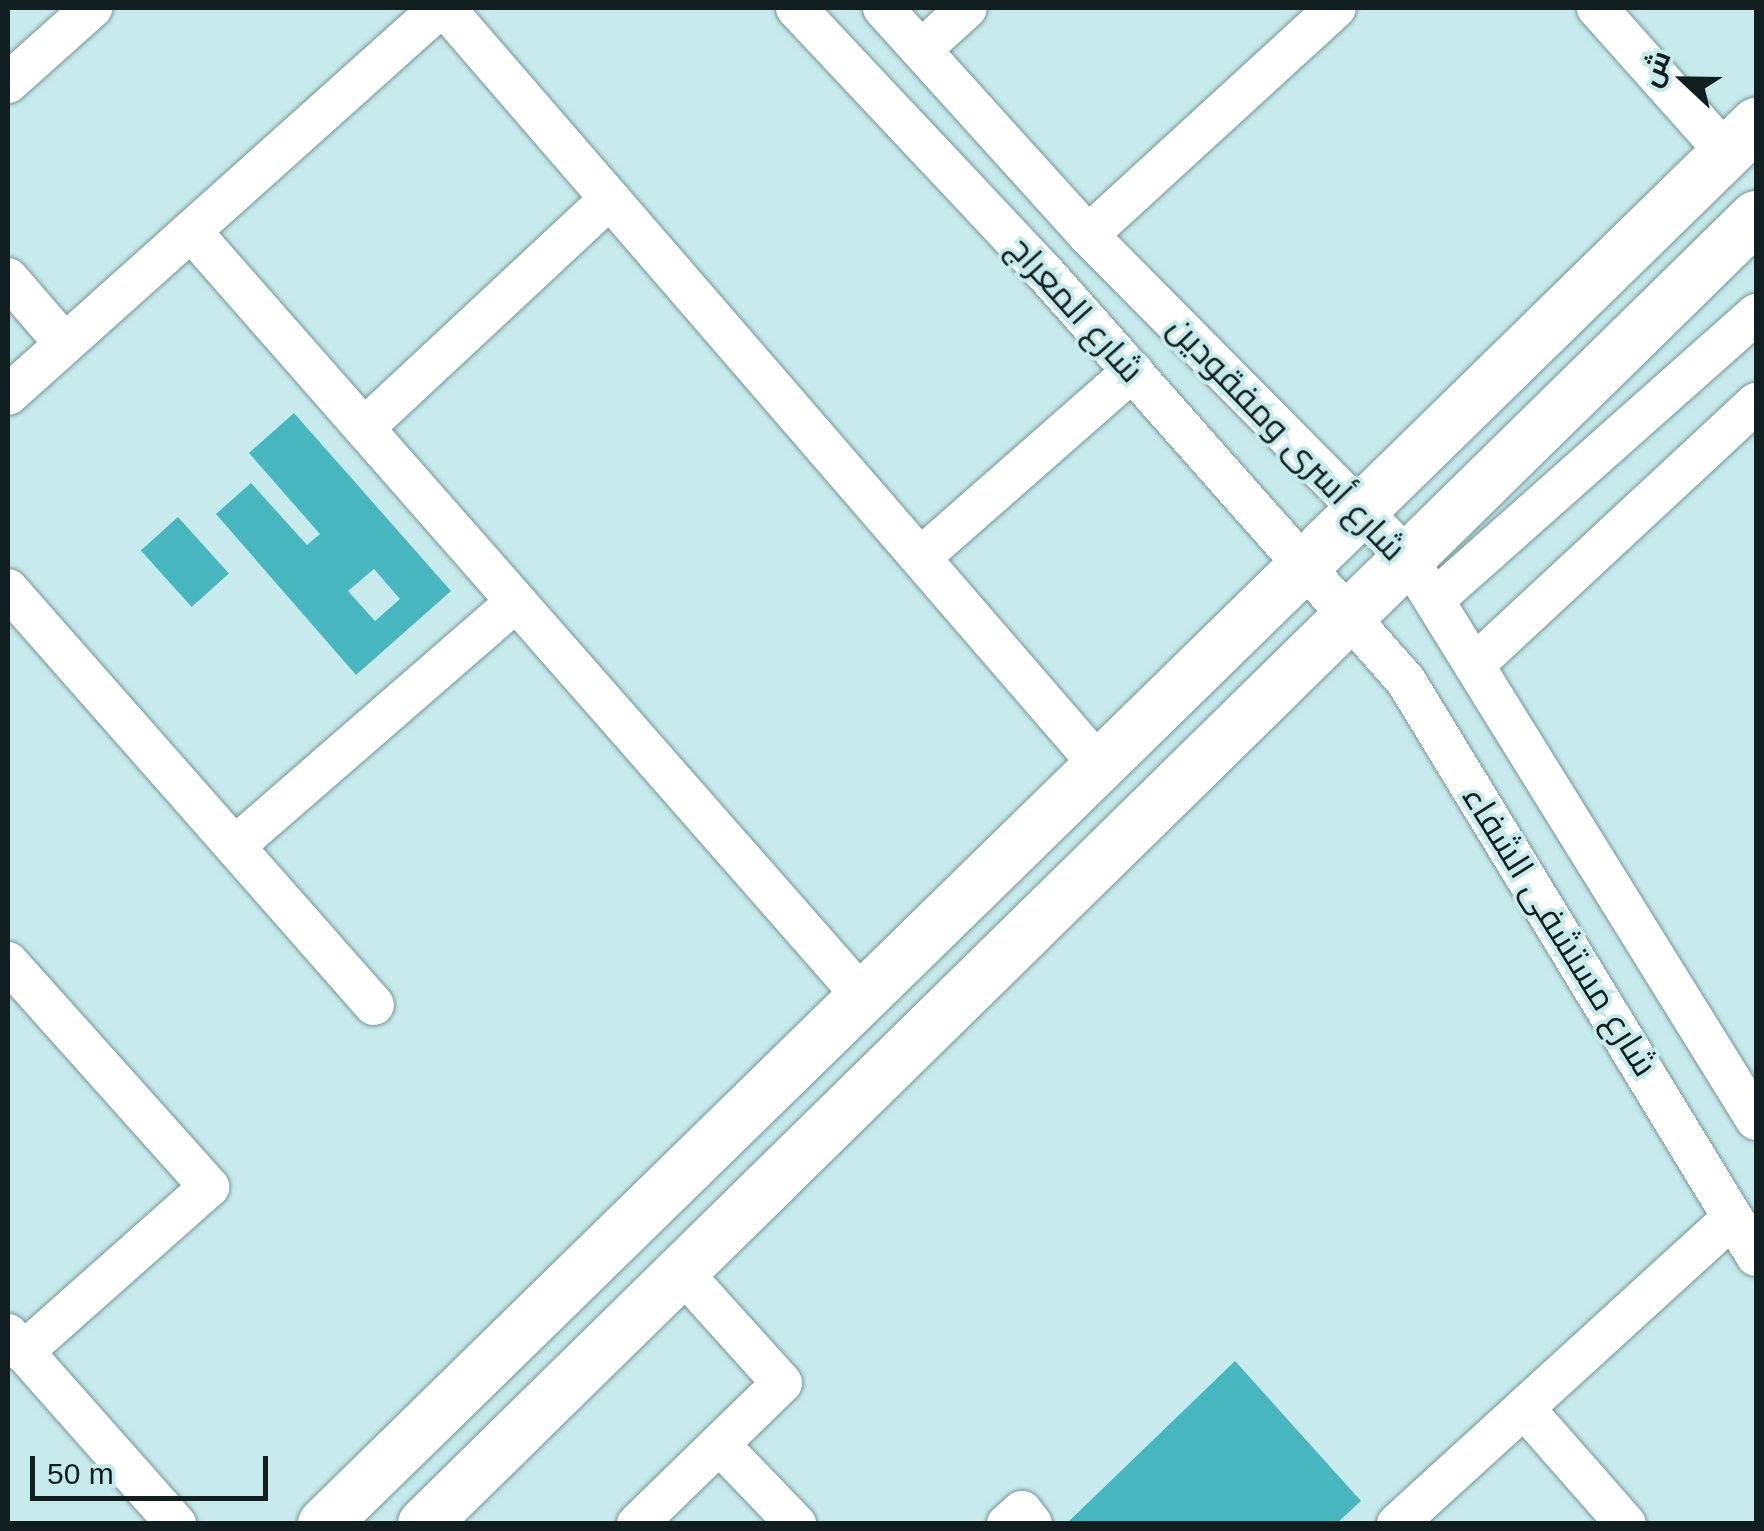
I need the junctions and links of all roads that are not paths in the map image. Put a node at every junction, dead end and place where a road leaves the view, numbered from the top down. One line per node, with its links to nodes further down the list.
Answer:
1 (92, 8): 9 (street)
2 (442, 8): 11 (street); 13 (street)
3 (796, 8): 18 (street, شارع المعراج)
4 (883, 8): 8 (street, شارع أسرى ومفقودين)
5 (967, 8): 8 (street)
6 (1336, 8): 14 (street)
7 (1597, 8): 10 (street)
8 (921, 50): 14 (street, شارع أسرى ومفقودين)
9 (8, 84)
10 (1741, 139): 22 (main road)
11 (610, 199): 21 (street); 23 (street)
12 (1756, 216): 25 (main road)
13 (191, 231): 17 (street); 21 (street)
14 (1088, 234): 22 (street, شارع أسرى ومفقودين)
15 (8, 278): 17 (street)
16 (1756, 314): 25 (street)
17 (64, 344): 19 (street)
18 (1132, 371): 23 (street); 24 (street, شارع المعراج)
19 (8, 395)
20 (1756, 403): 29 (street)
21 (364, 428): 27 (street)
22 (1360, 511): 24 (main road); 25 (street, شارع أسرى ومفقودين)
23 (920, 558): 30 (street)
24 (1305, 564): 28 (street, شارع المعراج); 30 (main road)
25 (1420, 578): 28 (main road); 29 (street, شارع أسرى ومفقودين)
26 (8, 589): 31 (street)
27 (516, 602): 31 (street); 33 (street)
28 (1347, 618): 36 (street, شارع مستشفى الشفاء); 38 (main road)
29 (1474, 665): 35 (street, شارع أسرى ومفقودين)
30 (1100, 766): 33 (main road)
31 (234, 846): 34 (street)
32 (8, 962): 39 (street)
33 (862, 997): 43 (main road)
34 (374, 1004)
35 (1756, 1120)
36 (1732, 1218): 37 (street, شارع مستشفى الشفاء); 40 (street)
37 (1756, 1256)
38 (681, 1271): 41 (street); 44 (main road)
39 (16, 1343): 42 (street)
40 (1524, 1408): 49 (street); 50 (street)
41 (720, 1445): 45 (street); 46 (street)
42 (176, 1524)
43 (324, 1524)
44 (424, 1524)
45 (637, 1524)
46 (796, 1524)
47 (1007, 1524): 48 (street)
48 (1032, 1524)
49 (1397, 1524)
50 (1626, 1524)

